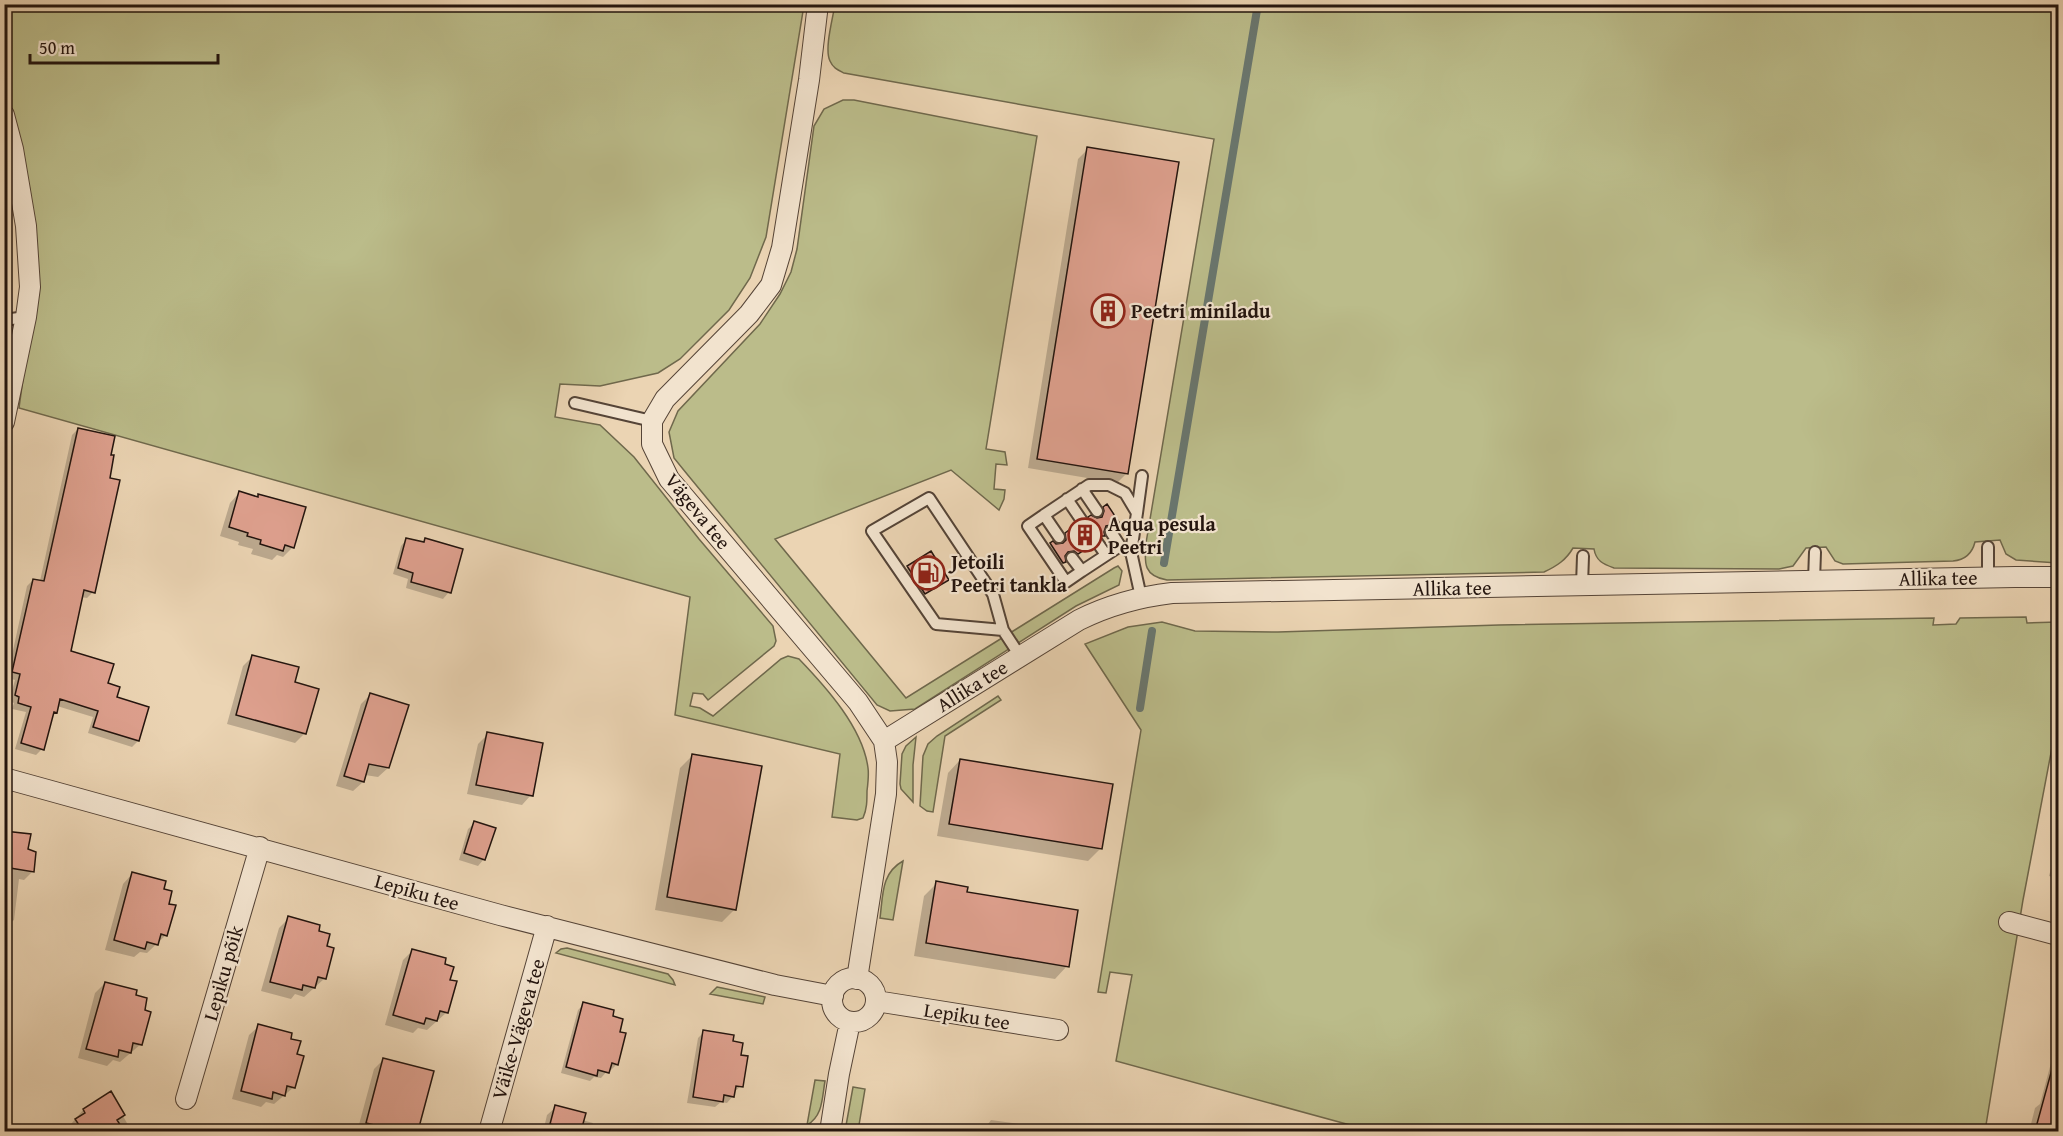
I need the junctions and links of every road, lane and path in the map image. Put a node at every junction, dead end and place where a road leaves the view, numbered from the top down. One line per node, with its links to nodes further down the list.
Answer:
1 (818, 4): 6 (street)
2 (4, 115): 3 (street)
3 (26, 317): 4 (lane); 7 (street)
4 (4, 320)
5 (575, 403): 6 (lane)
6 (652, 421): 33 (street, Vägeva tee)
7 (4, 422)
8 (1142, 476): 12 (lane)
9 (1082, 489): 10 (lane); 11 (lane); 12 (lane)
10 (1067, 499): 13 (lane); 14 (lane)
11 (1097, 511)
12 (1137, 513): 20 (lane)
13 (1044, 515): 16 (lane); 25 (lane)
14 (1082, 521)
15 (1111, 532): 18 (lane)
16 (1059, 537)
17 (1097, 542): 22 (lane)
18 (1120, 546): 20 (lane); 22 (lane)
19 (1988, 547): 26 (lane)
20 (1131, 552): 30 (lane)
21 (1815, 552): 28 (lane)
22 (1106, 555): 25 (lane)
23 (1583, 556): 29 (lane)
24 (1072, 558): 25 (lane)
25 (1082, 571)
26 (1988, 577): 27 (street, Allika tee); 28 (street, Allika tee)
27 (2058, 578)
28 (1814, 580): 29 (street, Allika tee)
29 (1582, 585): 30 (street, Allika tee)
30 (1141, 597): 32 (street, Allika tee)
31 (1003, 630): 31 (lane); 32 (lane)
32 (1020, 656): 33 (street, Allika tee)
33 (884, 741): 39 (street, Vägeva tee)
34 (4, 778): 35 (street, Lepiku tee)
35 (260, 847): 37 (street, Lepiku tee); 44 (street, Lepiku põik)
36 (2009, 922): 38 (street)
37 (547, 926): 40 (street, Lepiku tee); 45 (street, Väike-Vägeva tee)
38 (2058, 935)
39 (857, 979): 40 (street); 41 (street)
40 (833, 996): 42 (street)
41 (876, 1001): 42 (street); 43 (street, Lepiku tee)
42 (850, 1022): 46 (street)
43 (1058, 1030)
44 (186, 1099)
45 (489, 1131)
46 (830, 1131)

